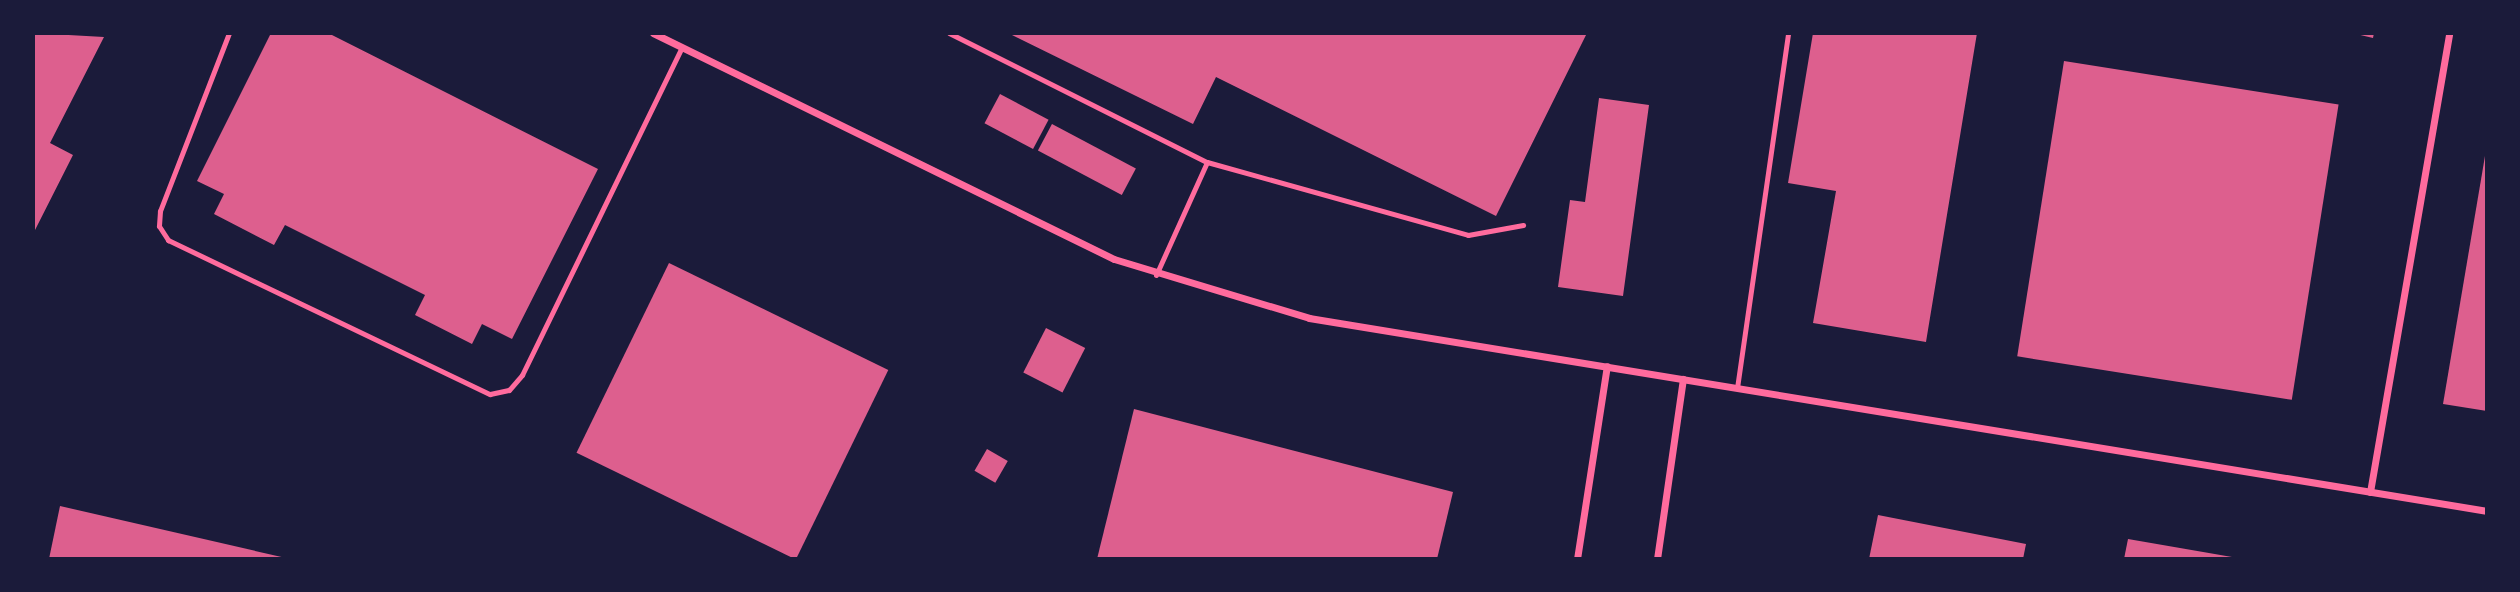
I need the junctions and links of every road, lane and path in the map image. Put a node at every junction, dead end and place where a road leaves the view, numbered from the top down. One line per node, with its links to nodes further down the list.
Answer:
1 (229, 33): 6 (lane)
2 (653, 33): 6 (street)
3 (949, 33): 7 (lane)
4 (1788, 33): 12 (lane)
5 (2449, 33): 13 (street)
6 (682, 47): 9 (street)
7 (1207, 162): 8 (lane); 9 (lane)
8 (1522, 225)
9 (1156, 275): 10 (street)
10 (1607, 366): 11 (street); 15 (street)
11 (1683, 379): 12 (street); 16 (street)
12 (1737, 387): 13 (street)
13 (2370, 492): 14 (street)
14 (2487, 511)
15 (1577, 559)
16 (1657, 559)

